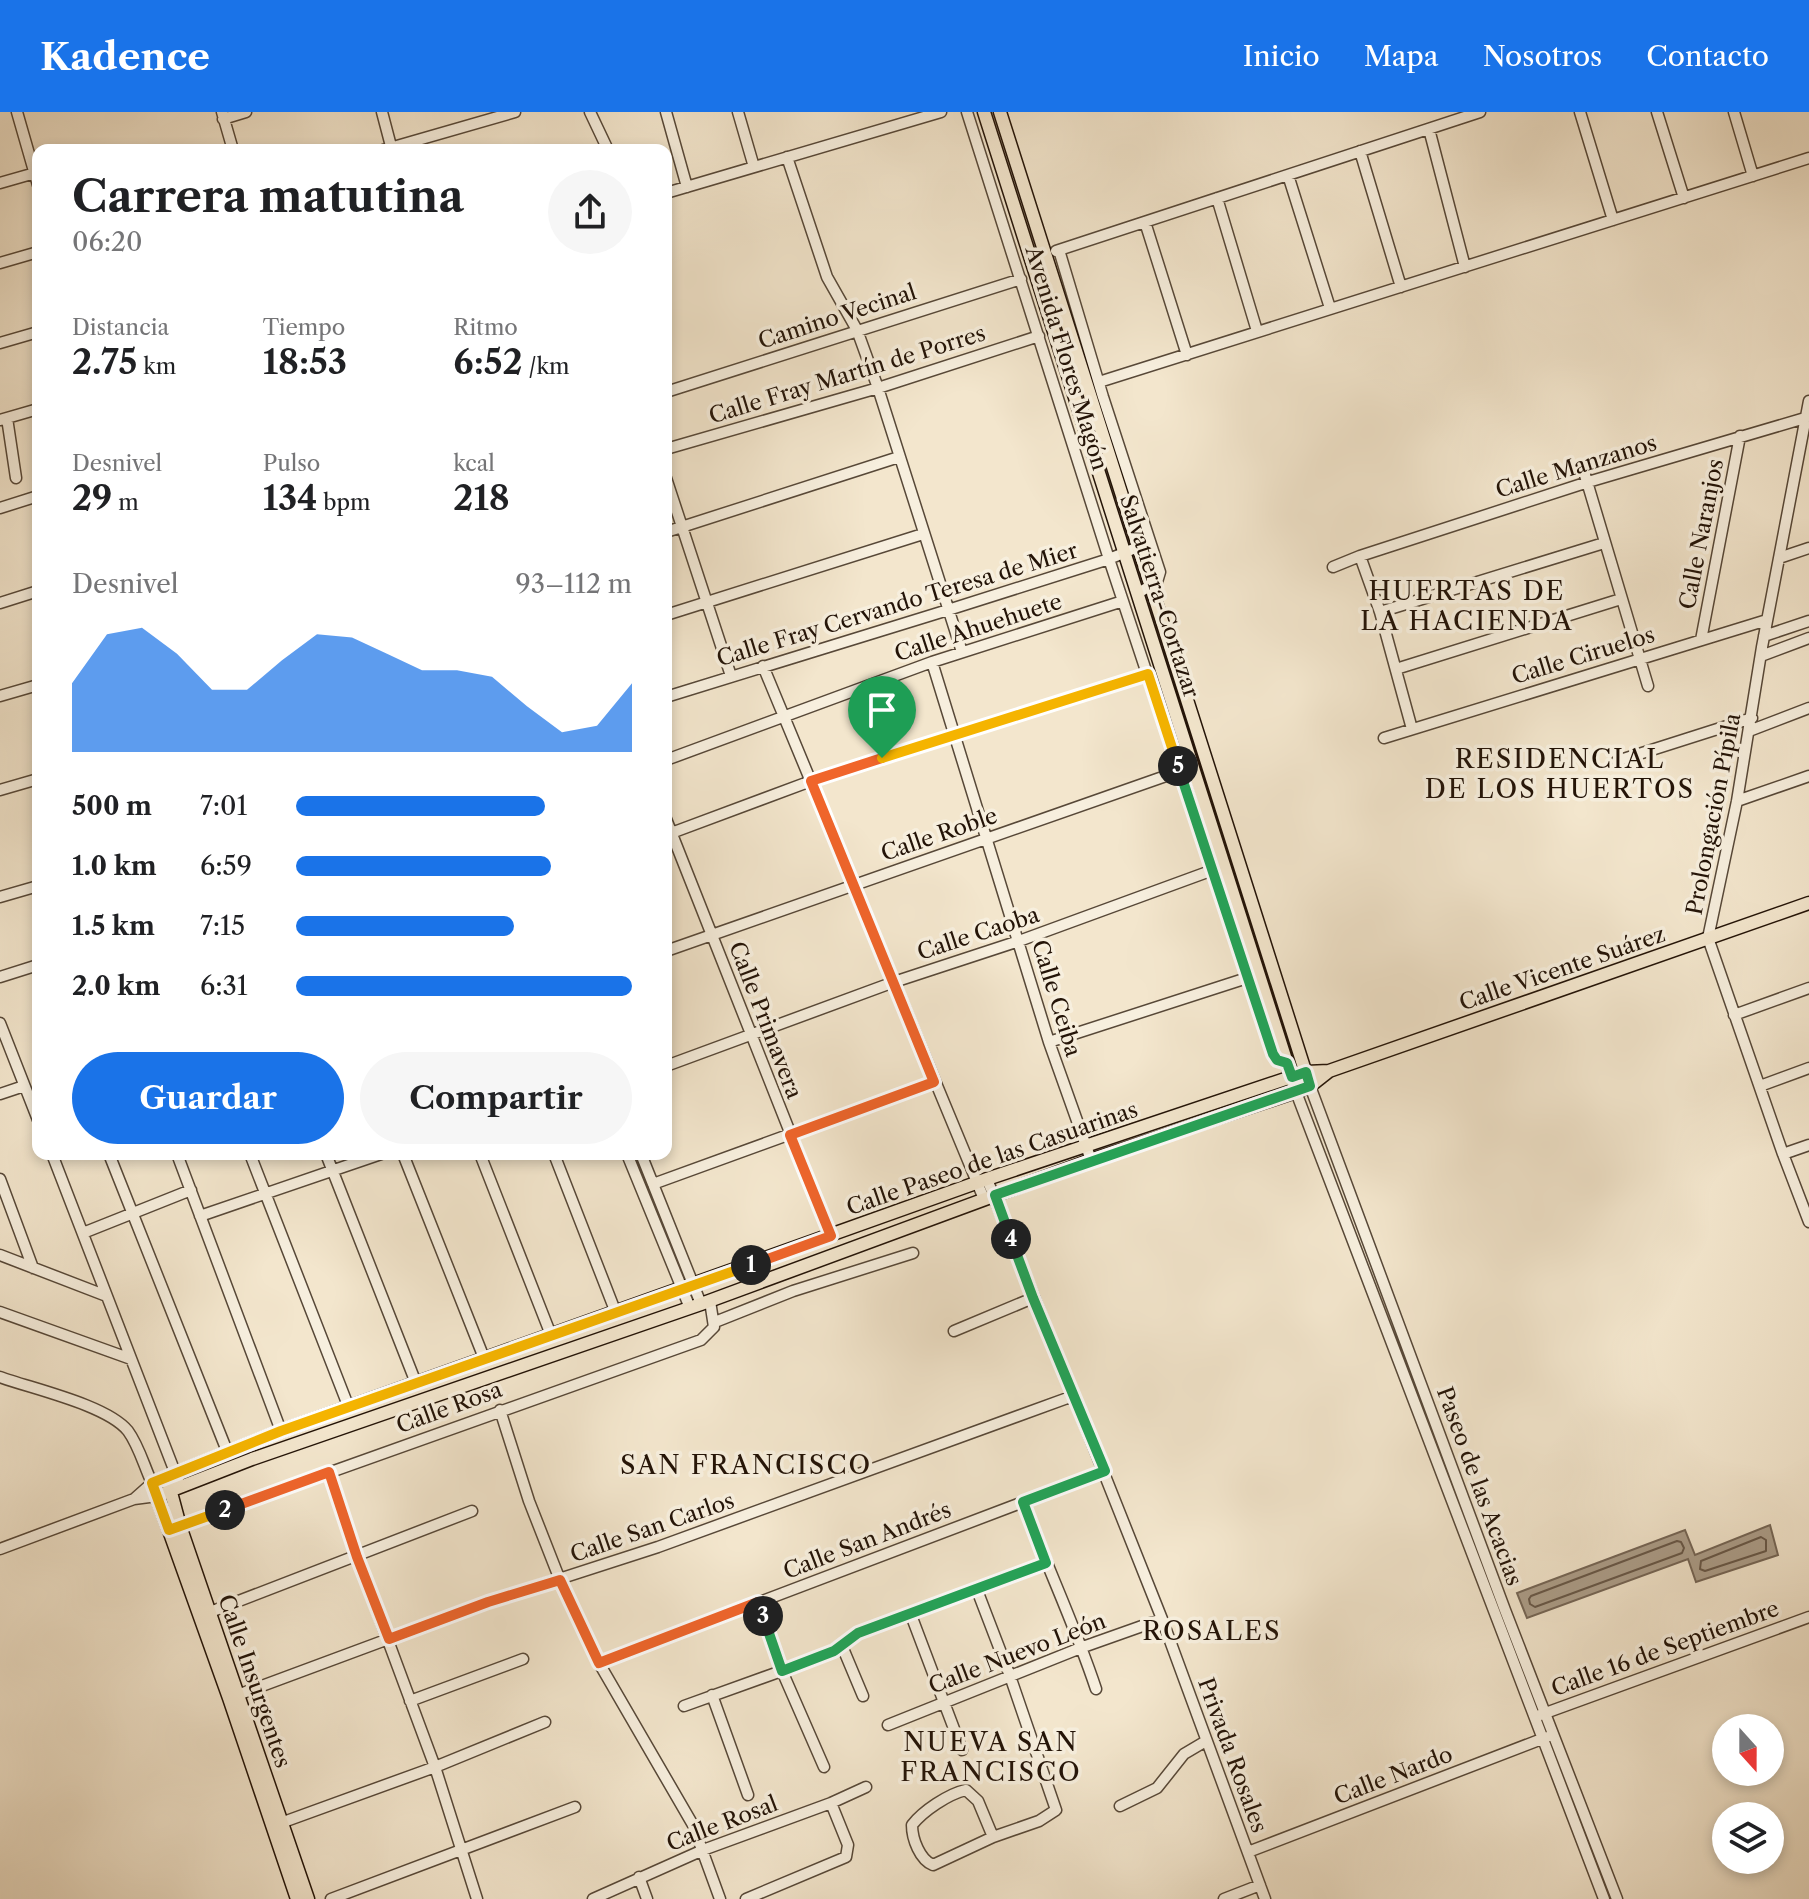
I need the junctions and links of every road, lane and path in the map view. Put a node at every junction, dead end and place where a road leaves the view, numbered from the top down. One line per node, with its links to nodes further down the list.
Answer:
1 (17, 112): 25 (street)
2 (246, 112): 16 (street)
3 (382, 112): 19 (street)
4 (515, 112): 20 (street)
5 (590, 112): 21 (street)
6 (666, 112): 31 (street)
7 (738, 112): 26 (street)
8 (941, 112): 23 (street)
9 (967, 112): 42 (street, Avenida Flores Magón)
10 (984, 112): 74 (main road, Salvatierra-Cortazar)
11 (1000, 112): 39 (main road, Salvatierra-Cortazar)
12 (1480, 112): 17 (street)
13 (1580, 112): 35 (street)
14 (1657, 112): 34 (street)
15 (1734, 112): 29 (street)
16 (222, 115): 18 (street)
17 (1429, 129): 22 (street); 41 (street)
18 (231, 144)
19 (388, 144)
20 (406, 144)
21 (605, 144)
22 (1360, 151): 28 (street); 43 (street)
23 (787, 157): 26 (street); 45 (street)
24 (1809, 158): 29 (street)
25 (32, 163)
26 (754, 167): 31 (street)
27 (32, 174): 30 (street)
28 (1288, 175): 33 (street); 44 (street)
29 (1753, 176): 34 (street)
30 (0, 183)
31 (687, 187): 32 (street)
32 (672, 191)
33 (1217, 198): 36 (street); 46 (street)
34 (1684, 198): 35 (street)
35 (1613, 220): 41 (street)
36 (1145, 222): 37 (street); 50 (street)
37 (1059, 250): 39 (street); 51 (street)
38 (32, 254): 40 (street)
39 (1045, 255): 54 (main road, Salvatierra-Cortazar)
40 (0, 263)
41 (1465, 267): 43 (street)
42 (1021, 279): 45 (street, Camino Vecinal); 48 (street, Avenida Flores Magón)
43 (1401, 287): 44 (street)
44 (1330, 308): 46 (street)
45 (857, 330): 52 (street); 53 (street, Camino Vecinal)
46 (1257, 331): 50 (street)
47 (32, 334): 49 (street)
48 (1039, 336): 52 (street, Calle Fray Martín de Porres); 77 (street, Avenida Flores Magón)
49 (0, 343)
50 (1187, 355): 51 (street)
51 (1099, 382): 54 (street)
52 (878, 388): 60 (street, Calle Fray Martín de Porres); 61 (street)
53 (672, 390)
54 (1098, 399): 72 (main road, Salvatierra-Cortazar); 82 (street)
55 (1809, 401): 57 (street, Prolongación Pípila)
56 (32, 411): 58 (street)
57 (1805, 418): 59 (street, Calle Manzanos); 76 (street, Prolongación Pípila)
58 (4, 419): 63 (street)
59 (1740, 436): 64 (street, Calle Manzanos); 96 (street, Calle Naranjos)
60 (672, 447)
61 (899, 457): 68 (street); 70 (street)
62 (1582, 465): 64 (street)
63 (16, 478)
64 (1588, 482): 71 (street); 75 (street, Calle Manzanos)
65 (32, 498): 67 (street)
66 (672, 498): 68 (street)
67 (0, 508)
68 (681, 527): 69 (street); 87 (street)
69 (672, 530)
70 (923, 534): 87 (street); 89 (street)
71 (1604, 543): 85 (street); 90 (street)
72 (1138, 547): 74 (street, Calle Fray Cervando Teresa de Mier); 79 (main road, Salvatierra-Cortazar)
73 (1809, 548): 76 (street)
74 (1124, 553): 77 (street, Calle Fray Cervando Teresa de Mier); 80 (main road, Salvatierra-Cortazar)
75 (1360, 556): 78 (street, Calle Manzanos); 90 (street)
76 (1779, 558): 92 (street, Prolongación Pípila)
77 (1109, 559): 81 (street, Avenida Flores Magón); 89 (street, Calle Fray Cervando Teresa de Mier)
78 (1333, 567)
79 (1146, 572): 80 (street); 82 (main road, Salvatierra-Cortazar)
80 (1132, 576): 81 (street); 84 (main road, Salvatierra-Cortazar)
81 (1117, 582): 86 (street, Avenida Flores Magón)
82 (1151, 587): 84 (street); 150 (main road, Salvatierra-Cortazar)
83 (32, 593): 88 (street)
84 (1138, 593): 146 (main road, Salvatierra-Cortazar)
85 (1621, 599): 99 (street); 102 (street)
86 (1123, 601): 97 (street, Calle Ahuehuete); 103 (street, Avenida Flores Magón)
87 (705, 602): 91 (street); 104 (street)
88 (0, 603)
89 (948, 610): 97 (street); 101 (street, Calle Fray Cervando Teresa de Mier)
90 (1380, 612): 102 (street)
91 (672, 613)
92 (1767, 620): 94 (street, Prolongación Pípila); 96 (street, Calle Ciruelos)
93 (1809, 621): 94 (street)
94 (1764, 636): 98 (street, Prolongación Pípila)
95 (1809, 638): 98 (street)
96 (1701, 640): 99 (street, Calle Ciruelos)
97 (962, 652): 100 (street, Calle Ahuehuete)
98 (1761, 656): 111 (street, Prolongación Pípila)
99 (1639, 659): 105 (street); 112 (street, Calle Ciruelos)
100 (932, 662): 110 (street, Calle Ahuehuete); 114 (street, Calle Ceiba)
101 (763, 666): 104 (street, Calle Fray Cervando Teresa de Mier); 110 (street, Privada Rosales)
102 (1396, 669): 112 (street)
103 (1148, 674): 114 (street); 118 (street, Avenida Flores Magón)
104 (731, 676): 107 (street, Calle Fray Cervando Teresa de Mier)
105 (1648, 686)
106 (32, 687): 108 (street)
107 (672, 695)
108 (0, 696)
109 (1809, 708): 113 (street)
110 (782, 716): 116 (street, Calle Ahuehuete); 121 (street, Privada Rosales)
111 (1752, 718): 113 (street, Prolongación Pípila); 117 (street)
112 (1412, 729): 115 (street, Calle Ciruelos)
113 (1749, 731): 123 (street, Prolongación Pípila)
114 (953, 734): 121 (street); 125 (street, Calle Ceiba)
115 (1384, 738)
116 (672, 758)
117 (1617, 761)
118 (1180, 771): 125 (street, Calle Roble); 127 (street, Avenida Flores Magón)
119 (1809, 776): 123 (street)
120 (32, 781): 122 (street)
121 (811, 781): 124 (street); 128 (street, Privada Rosales)
122 (0, 790)
123 (1737, 801): 133 (street, Prolongación Pípila)
124 (672, 833)
125 (987, 838): 128 (street, Calle Roble); 134 (street, Calle Ceiba)
126 (672, 841): 132 (street, Calle Primavera)
127 (1213, 870): 134 (street, Calle Caoba); 138 (street, Avenida Flores Magón)
128 (855, 885): 132 (street, Calle Roble); 139 (street, Privada Rosales)
129 (32, 888): 130 (street)
130 (0, 897)
131 (1809, 903): 133 (main road, Calle Vicente Suárez)
132 (711, 934): 135 (street, Calle Roble); 143 (street, Calle Primavera)
133 (1708, 938): 141 (street, Prolongación Pípila); 149 (main road, Calle Vicente Suárez)
134 (1019, 941): 139 (street, Calle Caoba); 145 (street, Calle Ceiba)
135 (672, 949)
136 (32, 969): 137 (street)
137 (0, 977)
138 (1247, 978): 145 (street); 146 (street, Avenida Flores Magón)
139 (894, 982): 143 (street, Calle Caoba); 152 (street, Privada Rosales)
140 (1809, 988): 141 (street)
141 (1734, 1015): 155 (street, Prolongación Pípila)
142 (0, 1023): 144 (street)
143 (751, 1035): 147 (street, Calle Caoba); 159 (street, Calle Primavera)
144 (3, 1037): 153 (street)
145 (1049, 1042): 160 (street, Calle Ceiba)
146 (1287, 1063): 151 (main road, Salvatierra-Cortazar)
147 (672, 1064)
148 (1809, 1068): 155 (street)
149 (1329, 1071): 150 (main road, Calle Vicente Suárez); 154 (main road, Calle Vicente Suárez)
150 (1306, 1072): 151 (main road, Calle Paseo de las Casuarinas); 154 (main road, Salvatierra-Cortazar)
151 (1292, 1077): 156 (main road, Salvatierra-Cortazar); 160 (main road, Calle Paseo de las Casuarinas)
152 (934, 1082): 159 (street); 177 (street, Privada Rosales)
153 (24, 1086): 157 (street); 158 (street)
154 (1310, 1086): 156 (main road, Calle Paseo de las Casuarinas); 241 (street, Paseo de las Acacias)
155 (1760, 1086): 162 (street, Prolongación Pípila)
156 (1296, 1092): 174 (main road, Calle Paseo de las Casuarinas); 241 (street, Paseo de las Acacias)
157 (0, 1094)
158 (32, 1105)
159 (790, 1135): 178 (street); 186 (street, Calle Primavera)
160 (1084, 1145): 174 (street, Calle Ceiba); 177 (main road, Calle Paseo de las Casuarinas)
161 (1809, 1145): 162 (street)
162 (1783, 1154): 184 (street, Prolongación Pípila)
163 (54, 1160): 185 (street)
164 (111, 1160): 182 (street)
165 (179, 1160): 179 (street)
166 (252, 1160): 180 (street)
167 (328, 1160): 175 (street)
168 (363, 1160): 175 (street)
169 (405, 1160): 198 (street)
170 (482, 1160): 197 (street)
171 (556, 1160): 195 (street)
172 (630, 1160): 190 (street)
173 (643, 1160): 178 (street)
174 (1091, 1160): 181 (main road, Calle Paseo de las Casuarinas)
175 (332, 1170): 180 (street); 202 (street)
176 (0, 1179): 189 (street)
177 (982, 1181): 181 (street, Privada Rosales); 186 (main road, Calle Paseo de las Casuarinas)
178 (653, 1184): 190 (street)
179 (191, 1190): 182 (street); 183 (street)
180 (264, 1193): 183 (street); 205 (street)
181 (989, 1197): 192 (street, Privada Rosales); 193 (main road, Calle Paseo de las Casuarinas)
182 (132, 1213): 185 (street); 208 (street)
183 (200, 1216): 207 (street)
184 (1809, 1222)
185 (83, 1233): 191 (street)
186 (831, 1236): 190 (main road, Calle Paseo de las Casuarinas)
187 (913, 1253): 193 (street, Calle Rosa)
188 (0, 1255): 189 (street)
189 (33, 1268): 191 (street)
190 (688, 1287): 193 (street); 195 (main road, Calle Paseo de las Casuarinas)
191 (104, 1295): 199 (street)
192 (1033, 1298): 196 (street); 204 (street, Privada Rosales)
193 (707, 1311): 206 (street, Calle Rosa); 212 (main road, Calle Paseo de las Casuarinas)
194 (0, 1312): 199 (street)
195 (616, 1313): 197 (main road, Calle Paseo de las Casuarinas)
196 (954, 1331)
197 (551, 1335): 198 (main road, Calle Paseo de las Casuarinas)
198 (484, 1358): 202 (main road, Calle Paseo de las Casuarinas)
199 (131, 1359): 211 (street)
200 (0, 1377): 201 (street)
201 (11, 1381): 203 (street); 213 (street)
202 (416, 1383): 205 (main road, Calle Paseo de las Casuarinas)
203 (0, 1387)
204 (1073, 1396): 209 (street, Privada Rosales); 220 (street, Calle San Carlos)
205 (349, 1408): 207 (main road, Calle Paseo de las Casuarinas)
206 (500, 1410): 210 (street, Calle Rosa); 220 (street)
207 (281, 1431): 208 (main road, Calle Paseo de las Casuarinas)
208 (227, 1451): 211 (main road, Calle Paseo de las Casuarinas)
209 (1105, 1471): 214 (street, Calle San Andrés); 226 (street, Privada Rosales)
210 (329, 1472): 216 (street, Calle Rosa); 218 (street)
211 (171, 1474): 212 (main road, Calle Insurgentes); 213 (main road, Calle Paseo de las Casuarinas)
212 (175, 1488): 213 (main road, Calle Paseo de las Casuarinas); 216 (main road, Calle Insurgentes)
213 (155, 1490): 216 (main road, Calle Insurgentes); 217 (street)
214 (1023, 1502): 219 (street); 222 (street, Calle San Andrés)
215 (472, 1511): 218 (street)
216 (174, 1528): 223 (main road, Calle Insurgentes)
217 (0, 1549)
218 (357, 1557): 223 (street); 227 (street)
219 (1046, 1563): 221 (street); 229 (street)
220 (560, 1580): 227 (street, Calle San Carlos); 231 (street)
221 (977, 1590): 224 (street); 233 (street)
222 (758, 1602): 231 (street, Calle San Andrés); 232 (street)
223 (205, 1614): 236 (main road, Calle Insurgentes)
224 (911, 1615): 228 (street); 239 (street)
225 (1809, 1617): 241 (street, Calle 16 de Septiembre)
226 (1162, 1619): 229 (street, Calle Nuevo León); 245 (street, Privada Rosales)
227 (389, 1639): 236 (street, Calle San Carlos); 238 (street)
228 (842, 1646): 232 (street); 237 (street)
229 (1083, 1647): 233 (street, Calle Nuevo León); 234 (street)
230 (523, 1659): 238 (street)
231 (599, 1663): 256 (street)
232 (782, 1671): 235 (street); 248 (street)
233 (1010, 1676): 239 (street, Calle Nuevo León); 255 (street)
234 (1096, 1689)
235 (712, 1695): 240 (street); 250 (street)
236 (234, 1696): 254 (main road, Calle Insurgentes)
237 (863, 1696)
238 (410, 1701): 247 (street)
239 (943, 1703): 243 (street, Calle Nuevo León); 246 (street)
240 (684, 1706)
241 (1540, 1716): 244 (street, Paseo de las Acacias)
242 (545, 1722): 247 (street)
243 (888, 1725)
244 (1548, 1737): 258 (street, Calle Nardo); 271 (street, Paseo de las Acacias); 272 (street, Paseo de las Acacias)
245 (1206, 1741): 252 (street); 258 (street, Privada Rosales)
246 (962, 1750)
247 (435, 1767): 254 (street); 257 (street)
248 (824, 1767)
249 (866, 1787): 251 (street, Calle Rosal)
250 (748, 1795)
251 (831, 1803): 256 (street, Calle Rosal); 268 (street)
252 (1120, 1806)
253 (575, 1807): 257 (street)
254 (278, 1824): 261 (main road, Calle Insurgentes); 262 (main road, Calle Insurgentes)
255 (993, 1837): 255 (street)
256 (703, 1850): 259 (street, Calle Rosal); 267 (street)
257 (461, 1851): 263 (street); 264 (street)
258 (1248, 1852): 260 (street, Privada Rosales)
259 (639, 1877): 265 (street, Calle Rosal); 266 (street)
260 (1260, 1885): 269 (street); 270 (street, Privada Rosales)
261 (297, 1899)
262 (308, 1899)
263 (331, 1899)
264 (477, 1899)
265 (593, 1899)
266 (647, 1899)
267 (720, 1899)
268 (746, 1899)
269 (1224, 1899)
270 (1265, 1899)
271 (1604, 1899)
272 (1617, 1899)

